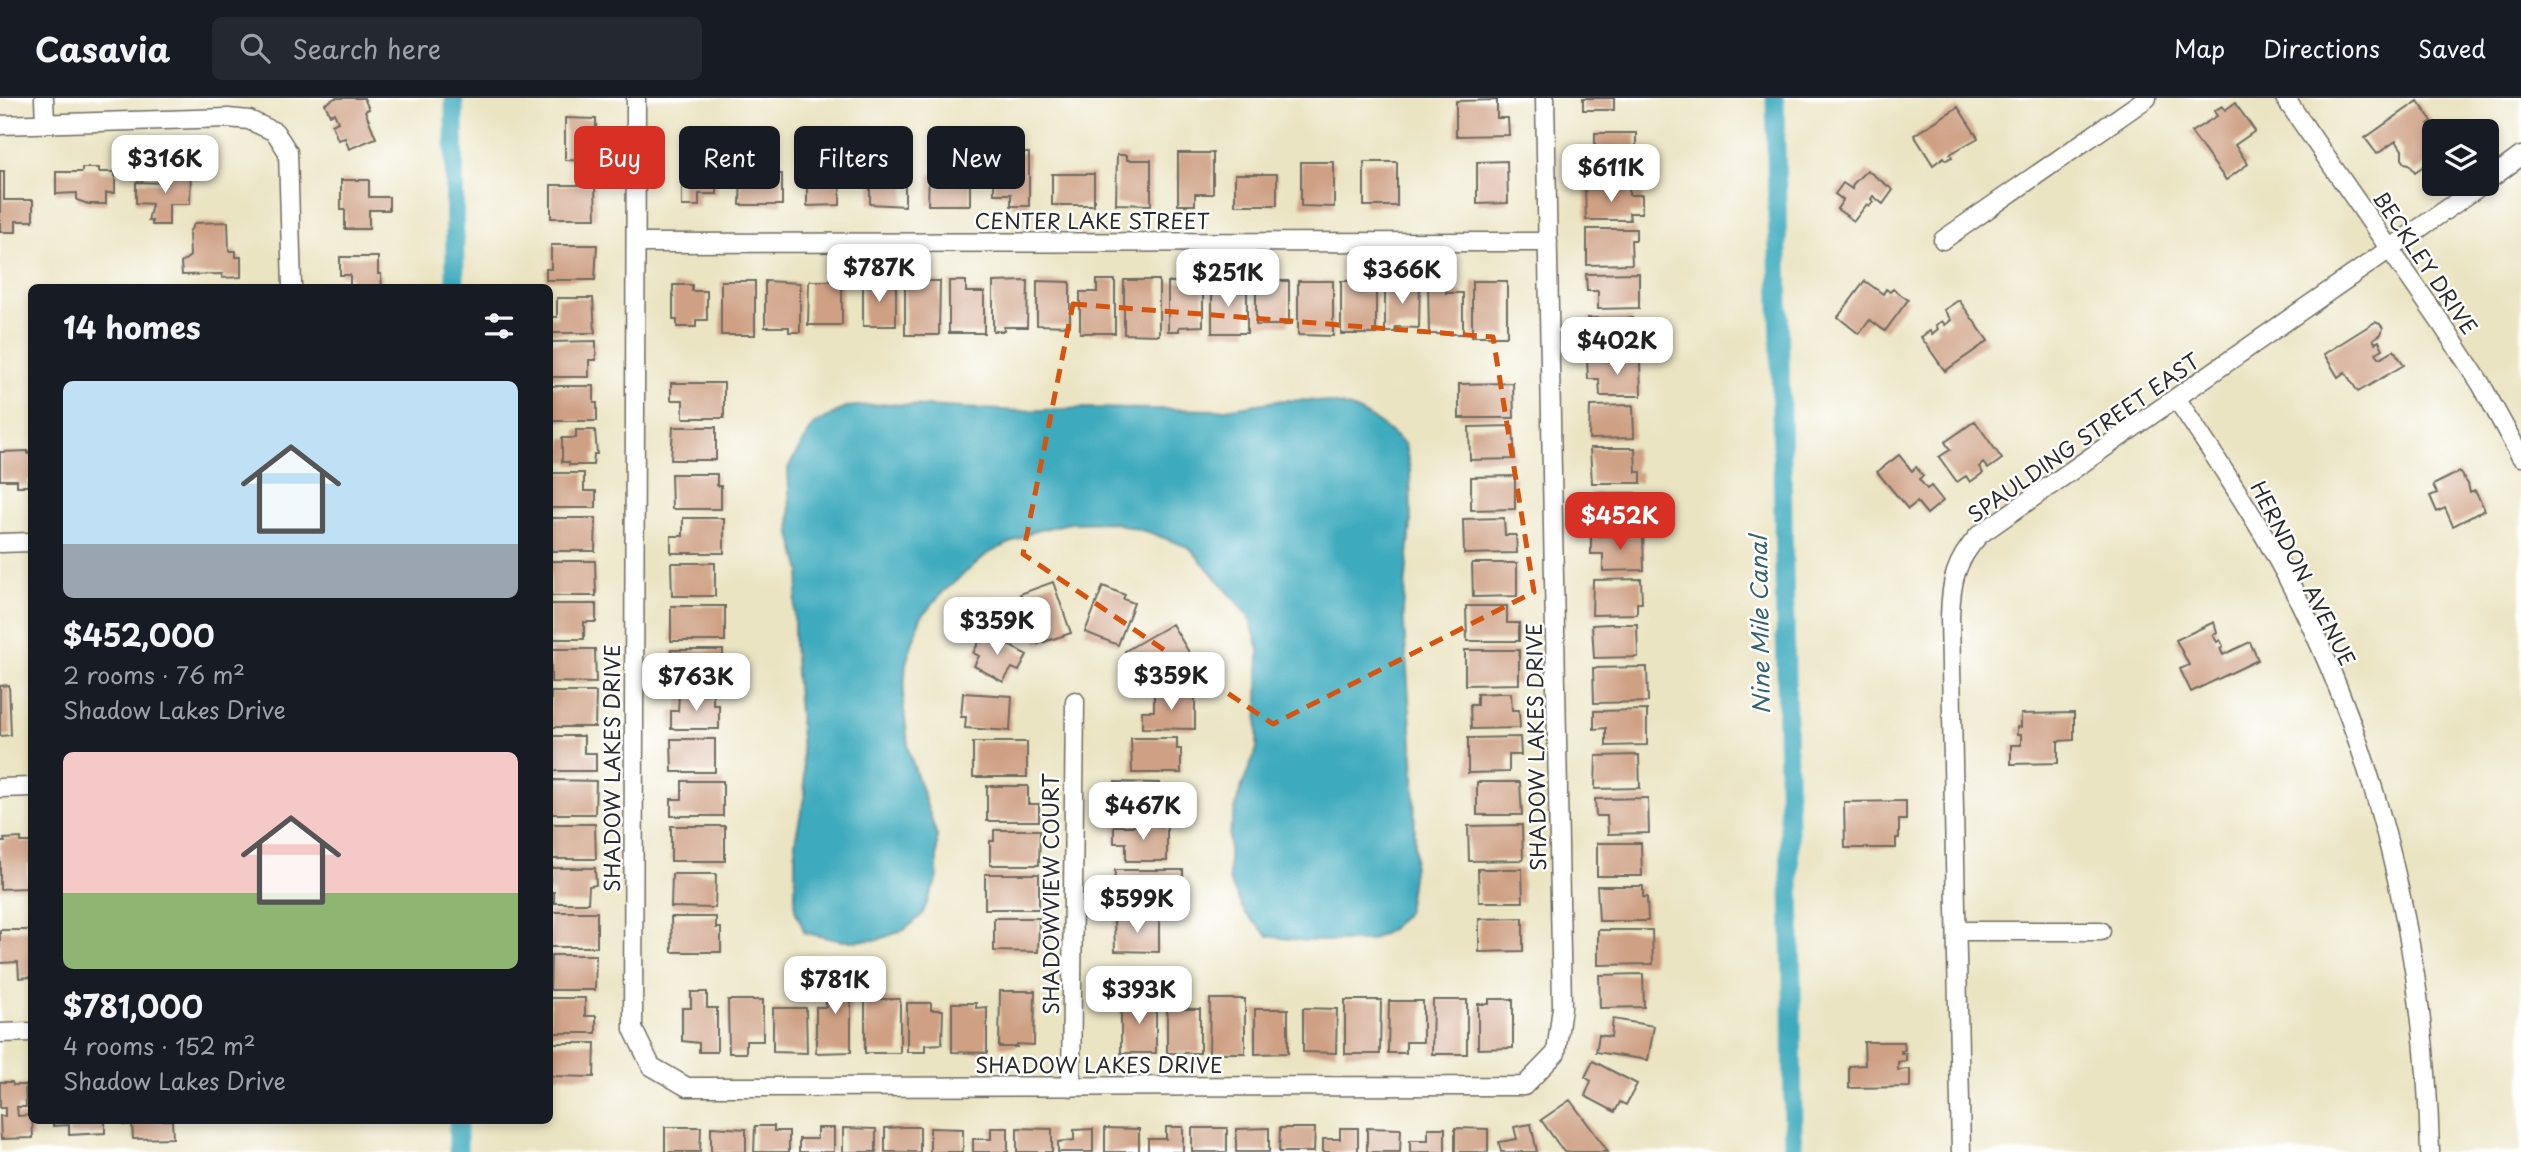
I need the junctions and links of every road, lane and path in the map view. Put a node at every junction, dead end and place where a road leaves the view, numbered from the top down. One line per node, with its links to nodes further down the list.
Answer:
1 (44, 98): 6 (street)
2 (636, 98): 13 (street, SHADOW LAKES DRIVE)
3 (1545, 98): 12 (street, SHADOW LAKES DRIVE)
4 (2147, 98): 11 (street)
5 (2285, 98): 14 (street, BECKLEY DRIVE)
6 (45, 123): 7 (street); 15 (street)
7 (0, 125)
8 (2521, 156): 9 (street, SPAULDING STREET EAST)
9 (2499, 172)
10 (2464, 196): 14 (street, SPAULDING STREET EAST)
11 (1943, 240)
12 (1548, 242): 13 (street, CENTER LAKE STREET); 27 (street, SHADOW LAKES DRIVE)
13 (636, 243): 27 (street, SHADOW LAKES DRIVE)
14 (2389, 247): 16 (street, SPAULDING STREET EAST); 17 (street, BECKLEY DRIVE)
15 (292, 284)
16 (2176, 398): 24 (street, SPAULDING STREET EAST); 29 (street, HERNDON AVENUE)
17 (2521, 457)
18 (28, 541): 19 (street)
19 (0, 543)
20 (1074, 701): 27 (street, SHADOWVIEW COURT)
21 (28, 786): 22 (street)
22 (0, 788)
23 (2101, 931): 24 (street)
24 (1957, 932): 28 (street, SPAULDING STREET EAST)
25 (28, 1032): 26 (street)
26 (0, 1033)
27 (1071, 1087)
28 (1961, 1152)
29 (2430, 1152)

